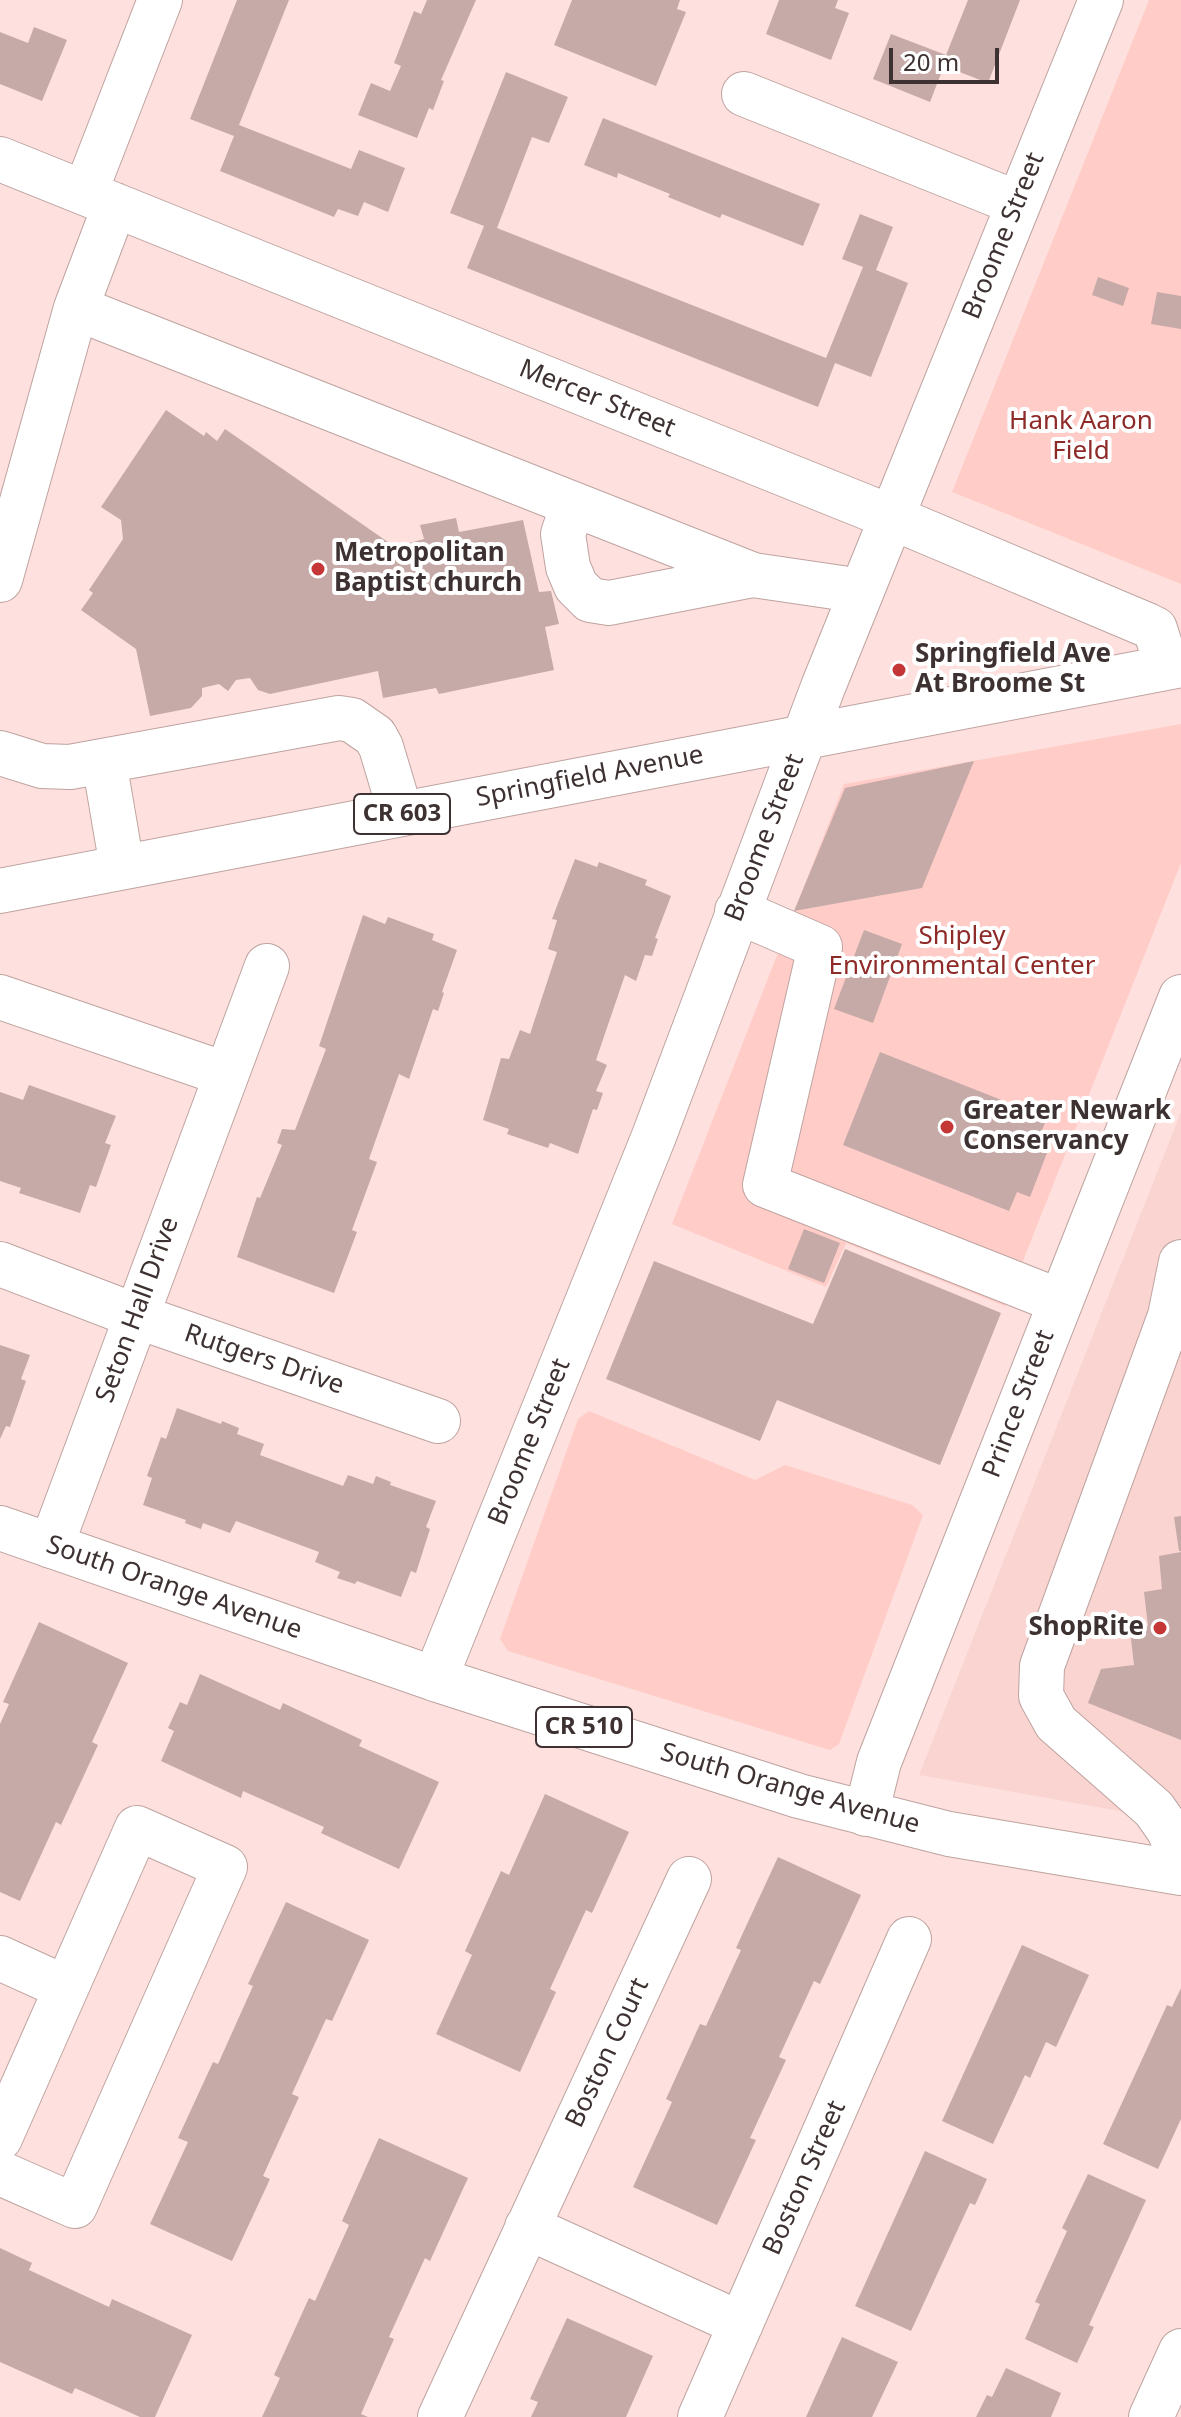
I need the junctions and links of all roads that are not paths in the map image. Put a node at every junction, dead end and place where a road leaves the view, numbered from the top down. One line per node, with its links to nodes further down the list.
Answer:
1 (160, 0): 5 (street)
2 (1101, 0): 6 (street, Broome Street)
3 (744, 94): 6 (street)
4 (0, 159): 5 (street, Mercer Street)
5 (100, 199): 7 (street); 9 (street, Mercer Street)
6 (1017, 203): 9 (street, Broome Street)
7 (76, 308): 8 (street); 11 (street)
8 (573, 505): 10 (street); 10 (street)
9 (891, 517): 12 (street, Broome Street); 13 (street, Mercer Street)
10 (753, 575): 12 (street)
11 (0, 580)
12 (862, 591): 14 (street, Broome Street)
13 (1174, 666): 14 (street, Springfield Avenue / CR 603)
14 (803, 737): 17 (street, Springfield Avenue / CR 603); 20 (street, Broome Street)
15 (0, 753): 16 (street)
16 (104, 761): 17 (street); 18 (street)
17 (401, 814): 18 (street, Springfield Avenue / CR 603)
18 (122, 867): 19 (street, Springfield Avenue / CR 603)
19 (0, 891)
20 (737, 911): 27 (street); 32 (street, Broome Street)
21 (267, 966): 24 (street, Seton Hall Drive)
22 (0, 997): 24 (street)
23 (1181, 997): 27 (street, Prince Street)
24 (225, 1074): 28 (street, Seton Hall Drive)
25 (1181, 1262): 34 (street)
26 (0, 1264): 28 (street, Rutgers Drive)
27 (1059, 1301): 33 (street, Prince Street)
28 (136, 1316): 29 (street, Rutgers Drive); 31 (street, Seton Hall Drive)
29 (438, 1421)
30 (1, 1531): 31 (street, South Orange Avenue / CR 510)
31 (51, 1546): 32 (street, South Orange Avenue / CR 510)
32 (435, 1679): 33 (street, South Orange Avenue / CR 510)
33 (866, 1814): 35 (street, South Orange Avenue / CR 510)
34 (1181, 1865)
35 (1181, 1873)
36 (689, 1879): 43 (street, Boston Court)
37 (909, 1939): 44 (street, Boston Street)
38 (0, 1958): 40 (street)
39 (0, 1991): 40 (street)
40 (60, 2002): 41 (street); 42 (street)
41 (0, 2138)
42 (0, 2173)
43 (527, 2227): 44 (street); 46 (street, Boston Court)
44 (741, 2324): 47 (street, Boston Street)
45 (1181, 2351): 48 (street)
46 (440, 2417)
47 (700, 2417)
48 (1151, 2417)

